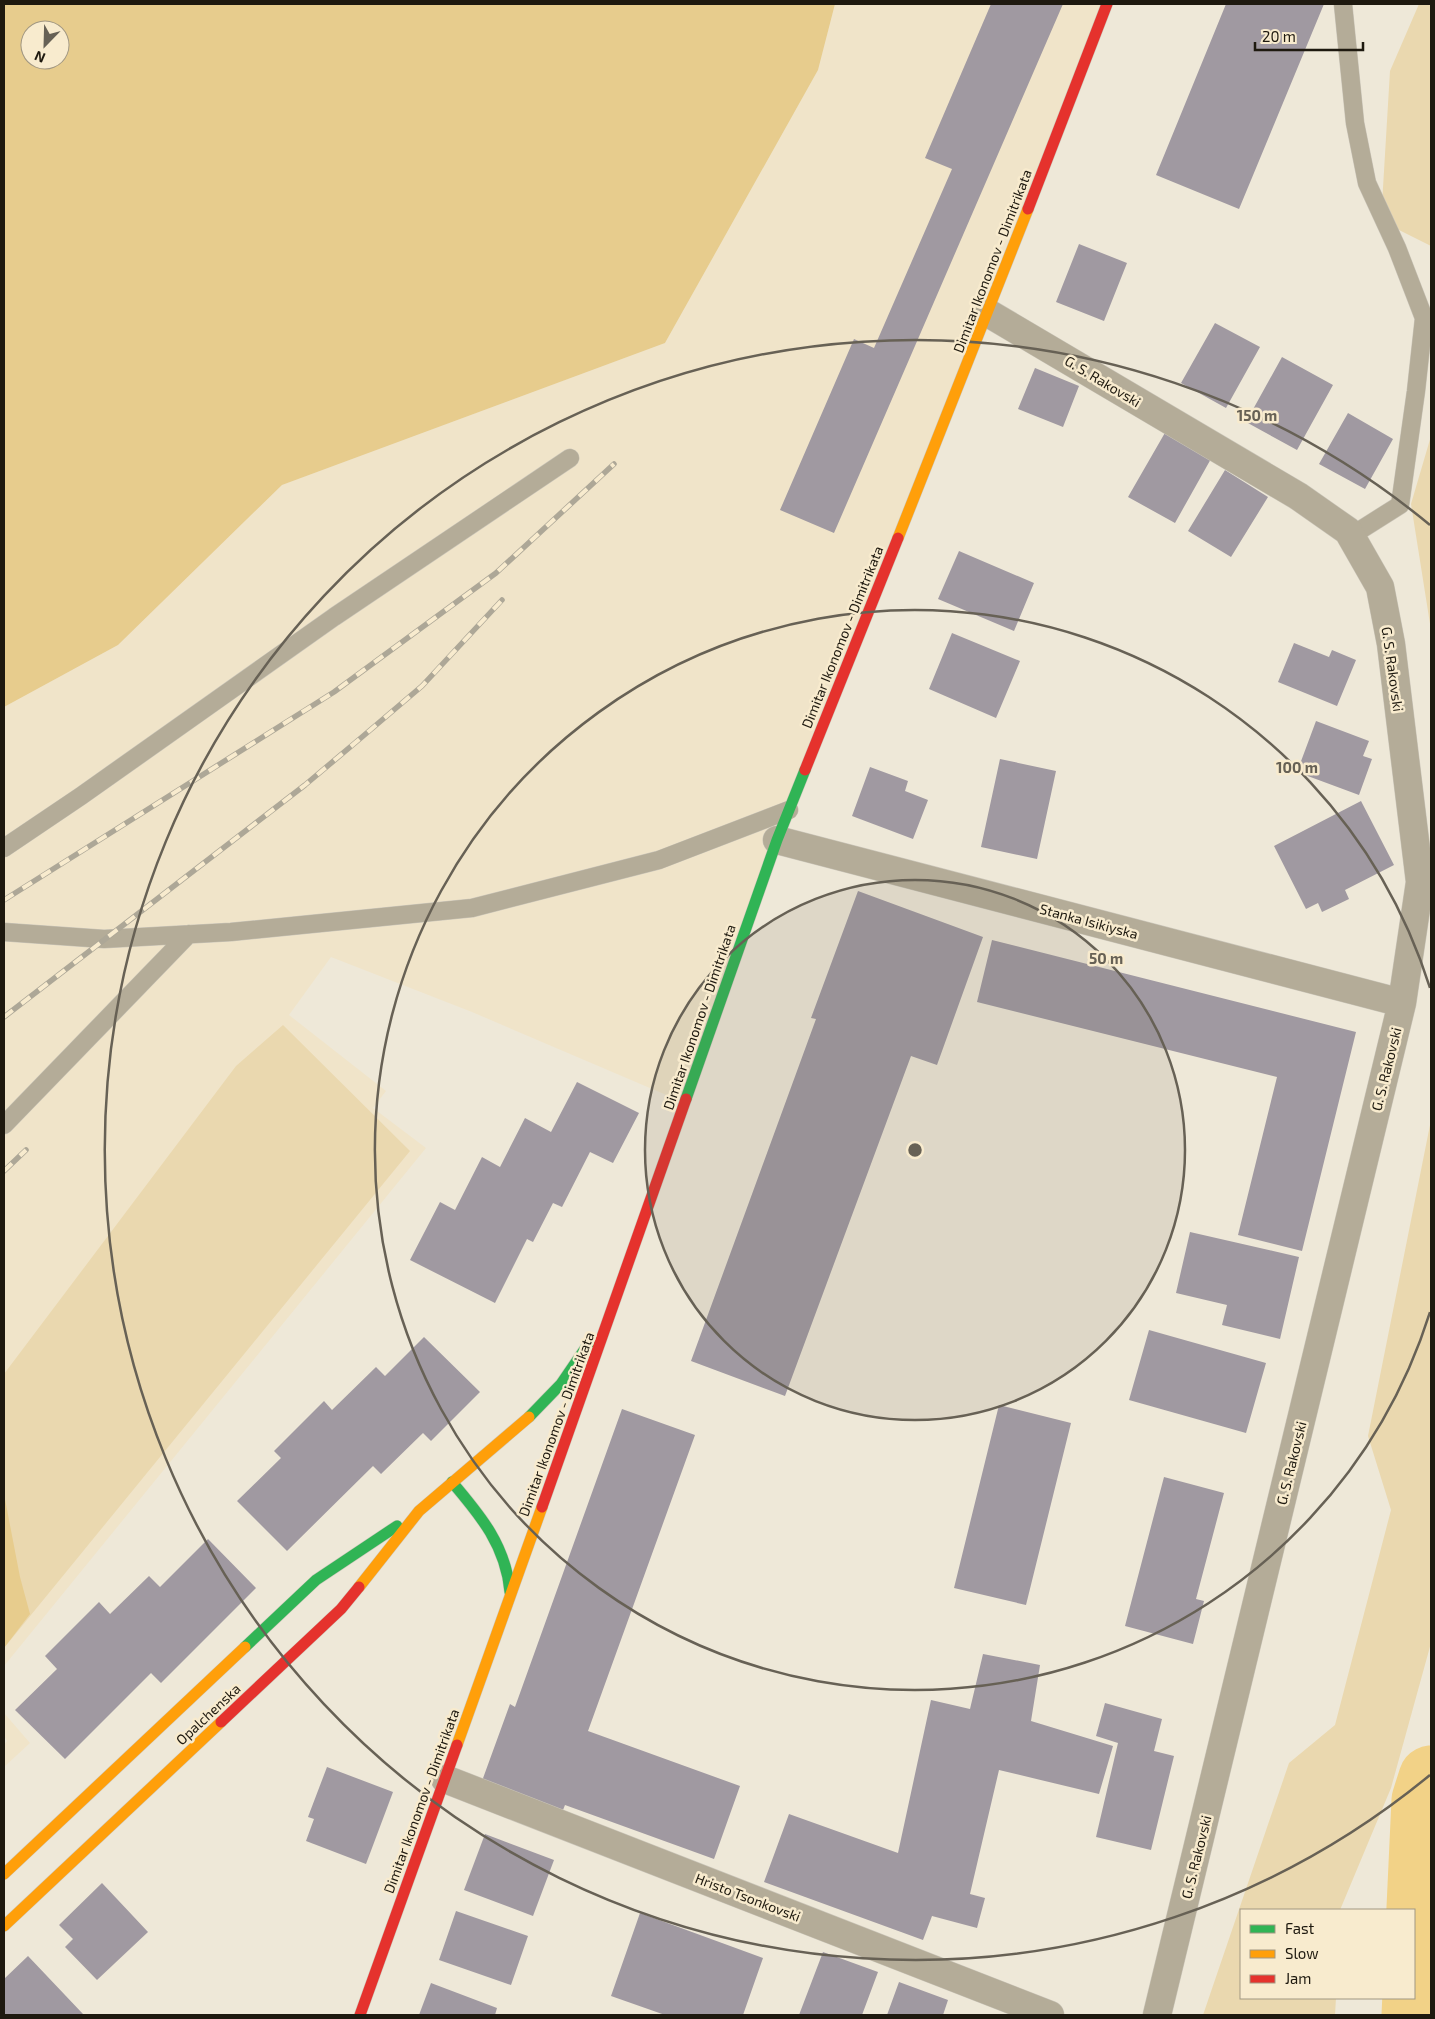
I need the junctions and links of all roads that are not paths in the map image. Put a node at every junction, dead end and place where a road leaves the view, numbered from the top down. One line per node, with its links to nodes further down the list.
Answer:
1 (1107, 4): 3 (street, Dimitar Ikonomov - Dimitrikata)
2 (1343, 4): 5 (lane)
3 (988, 313): 5 (street, G. S. Rakovski); 6 (street, Dimitar Ikonomov - Dimitrikata)
4 (570, 458): 8 (lane)
5 (1350, 536): 11 (street, G. S. Rakovski)
6 (789, 810): 7 (street, Dimitar Ikonomov - Dimitrikata); 10 (lane)
7 (777, 840): 11 (street, Stanka Isikiyska); 13 (street, Dimitar Ikonomov - Dimitrikata)
8 (4, 848)
9 (6, 934): 10 (lane)
10 (189, 934): 12 (lane)
11 (1402, 1003): 22 (street, G. S. Rakovski)
12 (4, 1125)
13 (620, 1288): 14 (street, Dimitar Ikonomov - Dimitrikata); 16 (street, Dimitar Ikonomov - Dimitrikata)
14 (452, 1482): 15 (street, Opalchenska); 16 (street, Dimitar Ikonomov - Dimitrikata)
15 (419, 1512): 18 (street, Opalchenska); 19 (street, Opalchenska)
16 (510, 1597): 17 (street, Dimitar Ikonomov - Dimitrikata)
17 (446, 1779): 20 (street, Dimitar Ikonomov - Dimitrikata); 21 (street, Hristo Tsonkovski)
18 (4, 1874)
19 (4, 1926)
20 (360, 2015)
21 (1050, 2015)
22 (1158, 2015)

